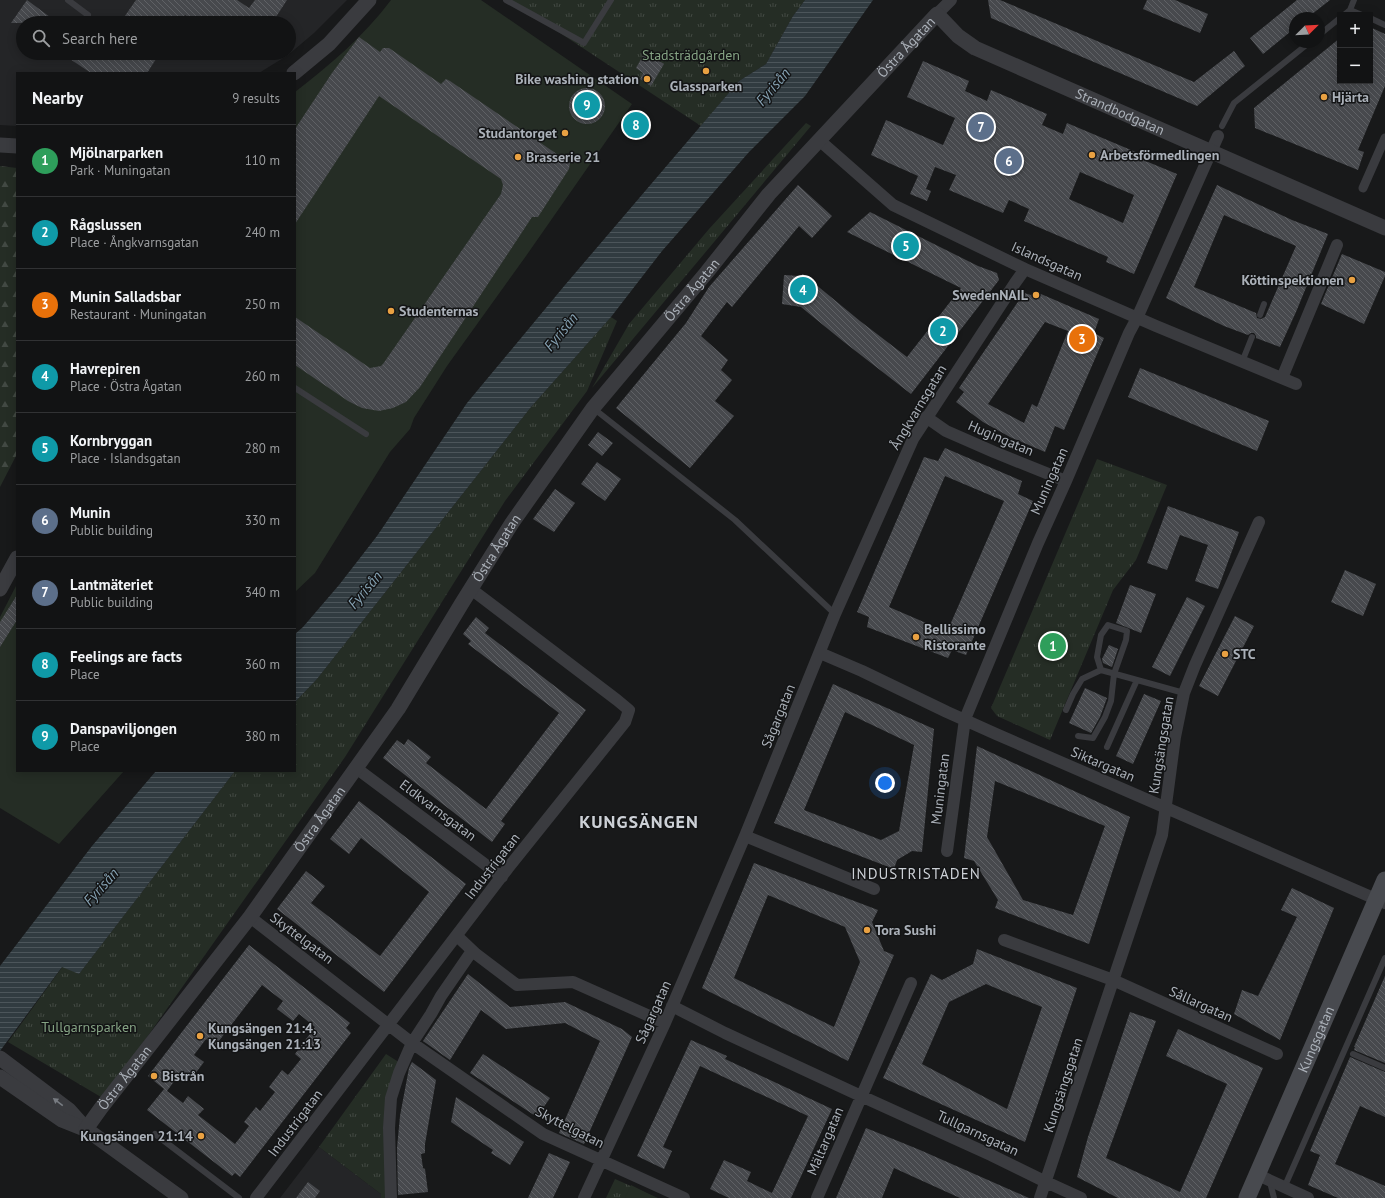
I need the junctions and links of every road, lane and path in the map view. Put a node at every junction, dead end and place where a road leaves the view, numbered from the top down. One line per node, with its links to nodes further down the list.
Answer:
1 (68, 0): 11 (lane)
2 (369, 0): 17 (street)
3 (506, 0): 4 (lane)
4 (611, 0)
5 (951, 0): 10 (street, Östra Ågatan)
6 (1354, 0): 7 (lane)
7 (1350, 10): 8 (lane); 9 (lane)
8 (1348, 12)
9 (1355, 12)
10 (938, 14): 20 (street, Östra Ågatan); 23 (street, Strandbodgatan)
11 (88, 15)
12 (1373, 19): 14 (lane)
13 (1337, 20): 15 (lane)
14 (1385, 25)
15 (1325, 30)
16 (1303, 48): 18 (lane)
17 (295, 72)
18 (1220, 131): 23 (street, Muningatan)
19 (1385, 138): 24 (street)
20 (819, 140): 27 (street, Islandsgatan); 36 (street, Östra Ågatan)
21 (0, 145): 22 (street)
22 (16, 146)
23 (1210, 151): 25 (street, Strandbodgatan); 30 (street, Muningatan)
24 (1363, 188)
25 (1382, 226)
26 (1337, 245): 33 (street)
27 (1025, 269): 30 (street, Islandsgatan); 37 (street, Ångkvarnsgatan)
28 (1264, 304): 29 (lane)
29 (1260, 315)
30 (1137, 318): 32 (street, Islandsgatan); 39 (street, Muningatan)
31 (1252, 337): 32 (lane)
32 (1242, 362): 33 (street, Islandsgatan)
33 (1282, 378): 34 (street, Islandsgatan)
34 (1296, 384)
35 (296, 389): 38 (lane)
36 (593, 408): 43 (street, Östra Ågatan); 44 (lane)
37 (926, 417): 39 (street, Hugingatan); 44 (street, Ångkvarnsgatan)
38 (366, 434)
39 (1066, 481): 51 (street, Muningatan)
40 (1259, 522): 49 (street, Kungsängsgatan)
41 (16, 560): 42 (street)
42 (0, 589)
43 (471, 589): 54 (street, Östra Ågatan); 58 (street, Industrigatan)
44 (835, 614): 45 (street, Ångkvarnsgatan)
45 (820, 653): 51 (street, Siktargatan); 56 (street, Sågargatan)
46 (1101, 670): 47 (lane); 47 (lane); 50 (lane)
47 (1114, 674): 48 (lane); 52 (lane)
48 (1137, 680): 49 (lane); 53 (lane)
49 (1184, 693): 55 (street, Kungsängsgatan)
50 (1066, 710)
51 (964, 719): 55 (street, Siktargatan); 57 (street, Muningatan)
52 (1078, 736)
53 (1107, 747)
54 (356, 768): 58 (street, Eldkvarnsgatan); 62 (street, Östra Ågatan)
55 (1166, 807): 61 (street, Siktargatan); 67 (street, Kungsängsgatan)
56 (745, 836): 60 (street); 69 (street, Sågargatan)
57 (947, 851)
58 (502, 877): 63 (street, Industrigatan)
59 (1385, 880): 61 (main road, Kungsgatan)
60 (874, 889)
61 (1381, 902): 82 (main road, Kungsgatan)
62 (250, 917): 71 (street, Skyttelgatan); 79 (street, Östra Ågatan)
63 (457, 936): 65 (street); 71 (street, Industrigatan)
64 (1004, 940): 67 (street)
65 (472, 951): 70 (street); 72 (street)
66 (1385, 958): 84 (lane)
67 (1113, 980): 73 (street, Sållargatan); 83 (street, Kungsängsgatan)
68 (911, 983): 78 (street)
69 (672, 1006): 70 (street, Sågargatan); 78 (street, Tullgarnsgatan)
70 (665, 1023): 81 (street, Sågargatan)
71 (389, 1024): 72 (street, Skyttelgatan); 87 (street, Industrigatan)
72 (412, 1043): 81 (street, Skyttelgatan); 88 (street)
73 (1277, 1054)
74 (1353, 1054): 76 (lane)
75 (3, 1060): 79 (street, one-way to 75)
76 (1385, 1068)
77 (0, 1077): 79 (street)
78 (861, 1096): 83 (street, Tullgarnsgatan); 91 (street, Mältargatan)
79 (86, 1129): 85 (street)
80 (155, 1134): 86 (lane)
81 (601, 1160): 89 (street, Sågargatan); 90 (street, Skyttelgatan)
82 (1264, 1178): 84 (street); 94 (main road, Kungsgatan); 95 (lane)
83 (1046, 1182): 92 (street, Kungsängsgatan); 93 (street, Tullgarnsgatan)
84 (1284, 1188): 96 (street)
85 (181, 1198)
86 (238, 1198)
87 (256, 1198)
88 (391, 1198)
89 (584, 1198)
90 (684, 1198)
91 (817, 1198)
92 (1040, 1198)
93 (1081, 1198)
94 (1247, 1198)
95 (1274, 1198)
96 (1308, 1198)

